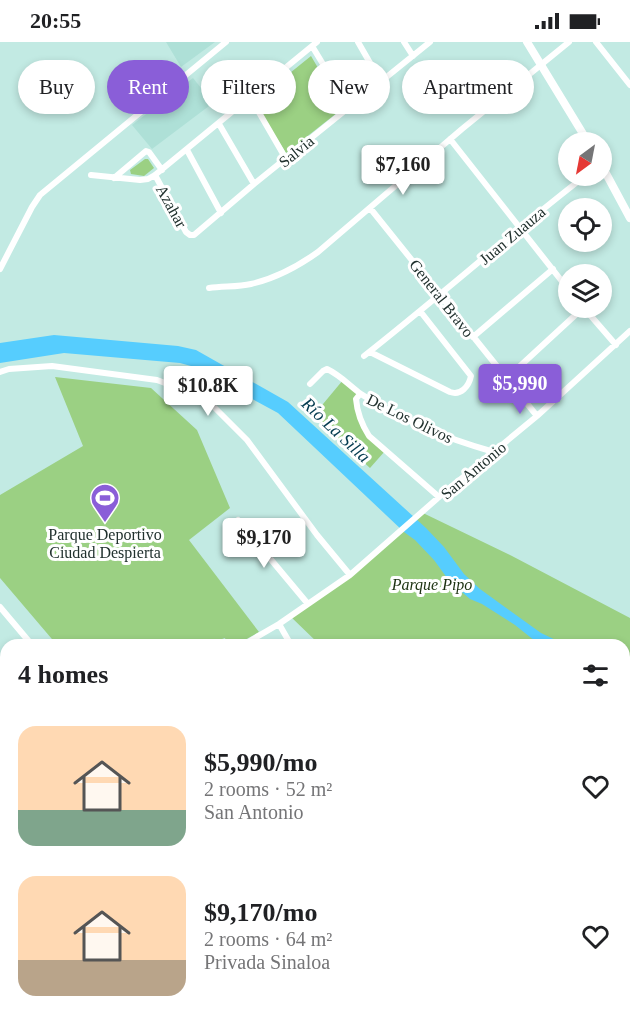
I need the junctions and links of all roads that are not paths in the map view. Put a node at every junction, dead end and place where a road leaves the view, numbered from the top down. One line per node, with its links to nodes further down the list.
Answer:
1 (226, 42): 36 (street)
2 (358, 42): 12 (street)
3 (404, 42): 9 (street)
4 (430, 42): 9 (street, Salvia)
5 (527, 42): 13 (main road)
6 (569, 42): 13 (street)
7 (596, 42): 15 (street)
8 (314, 44): 10 (street); 11 (street)
9 (413, 56): 14 (street, Salvia)
10 (295, 60)
11 (323, 60)
12 (368, 60)
13 (540, 65): 20 (main road); 21 (street)
14 (390, 75)
15 (630, 85)
16 (231, 114): 19 (street)
17 (259, 114): 23 (street)
18 (341, 114): 23 (street, Salvia)
19 (219, 124): 22 (street); 28 (street)
20 (582, 132)
21 (450, 140): 31 (street); 34 (street)
22 (187, 150): 24 (street); 32 (street)
23 (286, 159): 28 (street, Salvia)
24 (162, 170): 26 (street); 27 (street)
25 (91, 175): 27 (street)
26 (155, 175): 27 (street); 35 (street, Azahar)
27 (114, 178)
28 (254, 184): 32 (street, Salvia)
29 (612, 185): 33 (main road)
30 (573, 186): 34 (street, Juan Zuauza)
31 (370, 208): 39 (street); 40 (street, General Bravo)
32 (221, 213): 35 (street, Salvia)
33 (630, 218)
34 (520, 229): 37 (street); 40 (street, Juan Zuauza)
35 (190, 235)
36 (0, 269)
37 (553, 269): 38 (street); 45 (street)
38 (558, 276)
39 (209, 288)
40 (440, 295): 41 (street, Juan Zuauza); 45 (street, General Bravo)
41 (420, 311): 41 (street, Juan Zuauza)
42 (573, 318): 48 (street)
43 (593, 318): 46 (street)
44 (630, 331): 46 (street, San Antonio)
45 (473, 338): 48 (street, General Bravo)
46 (616, 345): 51 (street, San Antonio)
47 (0, 372): 55 (street)
48 (507, 378): 51 (street, General Bravo)
49 (310, 384): 50 (street, De Los Olivos)
50 (360, 394): 52 (street, De Los Olivos); 53 (street)
51 (537, 416): 52 (street, San Antonio)
52 (494, 452): 53 (street, San Antonio)
53 (439, 497): 55 (street, San Antonio)
54 (238, 520): 56 (street)
55 (350, 576): 56 (street, San Antonio)
56 (308, 604): 58 (street, San Antonio)
57 (0, 607): 59 (street)
58 (279, 624): 60 (street, San Antonio); 61 (street)
59 (26, 639)
60 (253, 639)
61 (288, 639)

